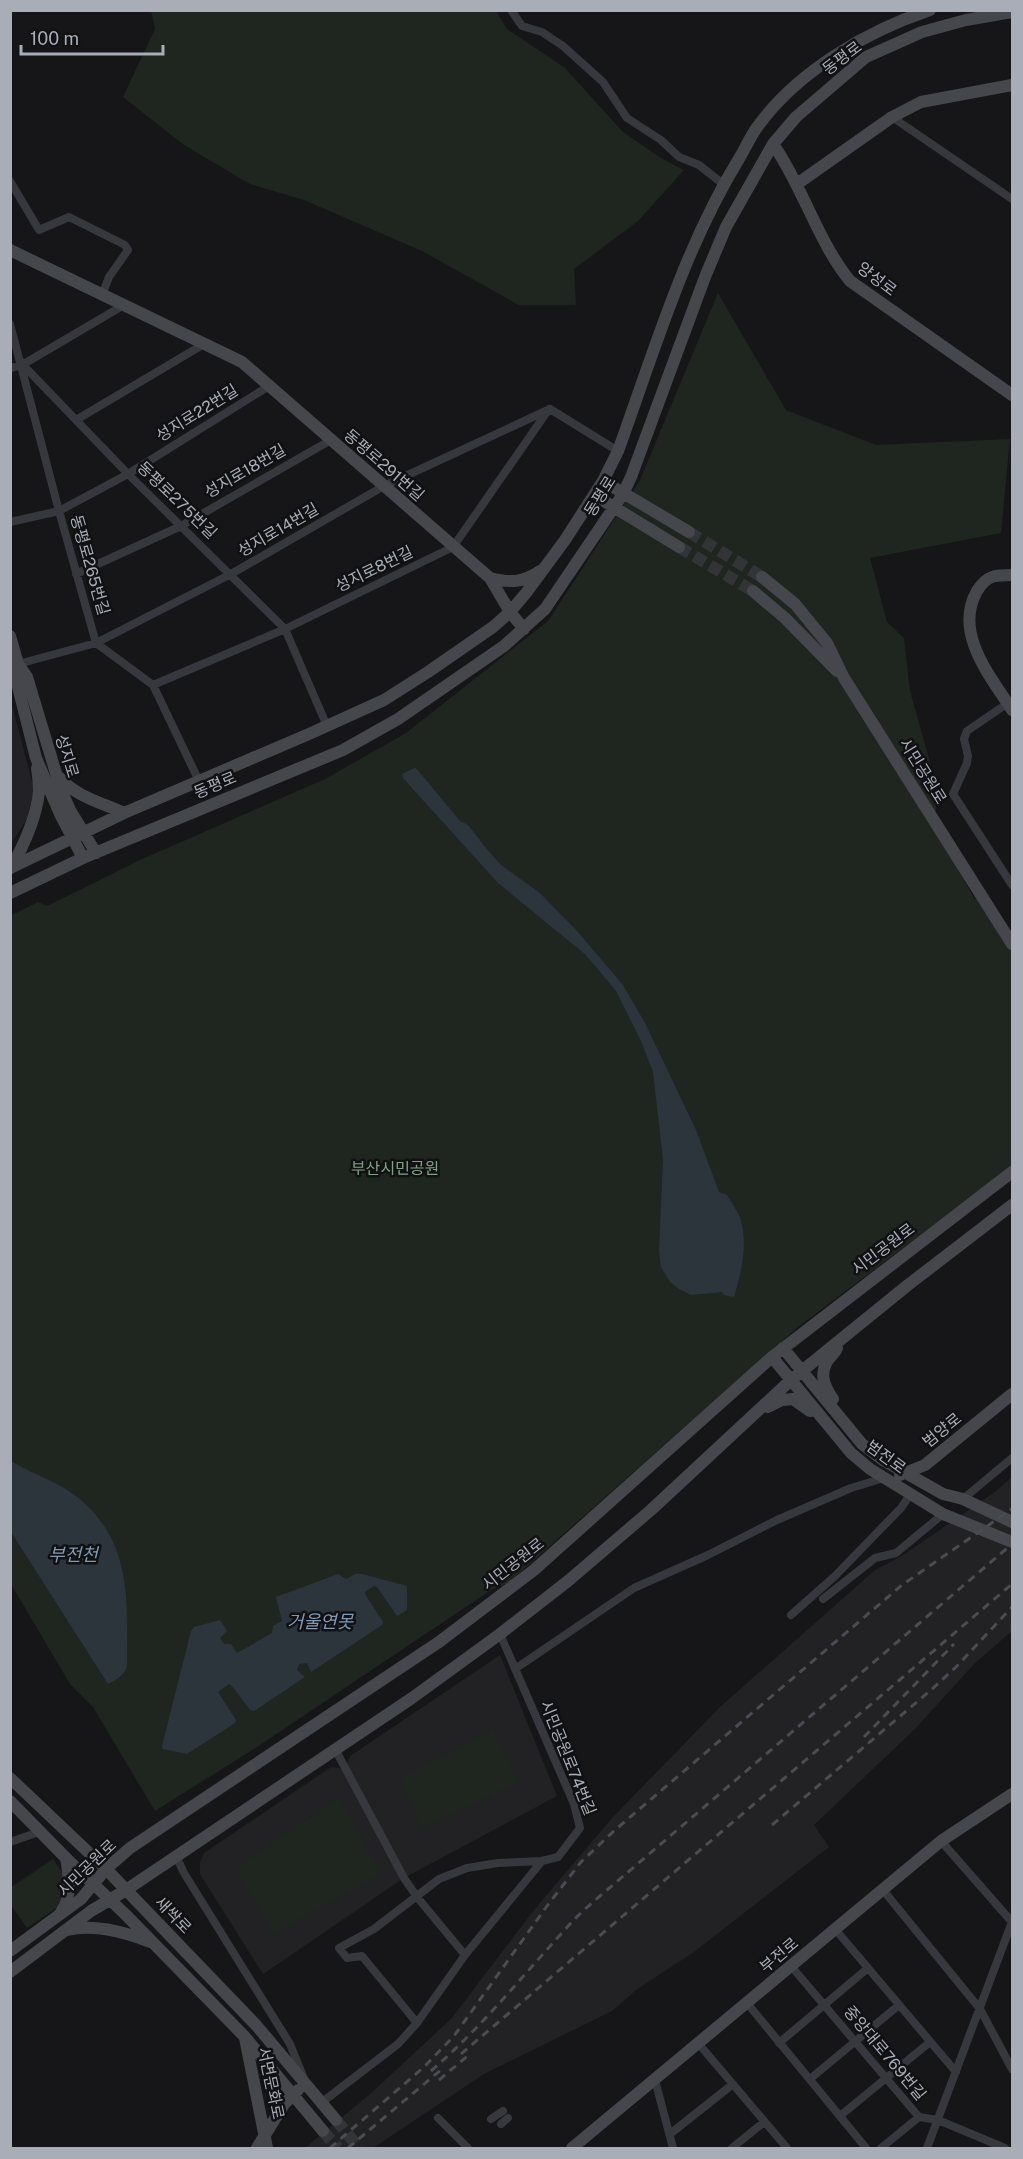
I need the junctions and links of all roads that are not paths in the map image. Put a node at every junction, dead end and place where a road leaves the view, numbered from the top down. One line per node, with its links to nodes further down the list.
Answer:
1 (511, 10): 8 (street)
2 (930, 10): 8 (main road, 동평로)
3 (1012, 12): 6 (main road, 동평로)
4 (1012, 85): 5 (main road)
5 (892, 117): 9 (main road); 10 (street)
6 (772, 144): 9 (main road, 양성로); 27 (main road, 동평로)
7 (10, 181): 12 (street)
8 (723, 184): 23 (main road, 동평로)
9 (797, 184): 19 (main road, 양성로)
10 (1012, 199)
11 (10, 250): 12 (main road, 동평로291번길)
12 (102, 295): 13 (main road, 동평로291번길)
13 (124, 305): 15 (main road, 동평로291번길); 16 (street)
14 (10, 324): 16 (street, 동평로265번길)
15 (204, 344): 18 (main road, 동평로291번길); 21 (street)
16 (22, 365): 17 (street); 21 (street, 동평로275번길); 30 (street, 동평로265번길)
17 (10, 368)
18 (269, 386): 22 (main road, 동평로291번길); 24 (street, 성지로22번길)
19 (1012, 395)
20 (550, 409): 23 (street); 26 (street, 성지로14번길); 34 (street, 성지로8번길)
21 (76, 420): 24 (street, 동평로275번길)
22 (331, 440): 26 (main road, 동평로291번길); 32 (street, 성지로18번길)
23 (618, 451): 25 (main road, 동평로)
24 (128, 474): 30 (street, 성지로22번길); 32 (street, 동평로275번길)
25 (603, 481): 27 (main road); 28 (main road, 동평로)
26 (384, 486): 34 (main road, 동평로291번길); 38 (street, 성지로14번길)
27 (623, 494): 29 (main road, 동평로); 33 (main road)
28 (594, 495): 29 (main road); 36 (main road, 동평로)
29 (614, 508): 35 (main road); 45 (main road, 동평로)
30 (59, 511): 31 (street, 성지로22번길); 37 (street, 동평로265번길)
31 (10, 522)
32 (181, 526): 37 (street, 성지로18번길); 38 (street, 동평로275번길)
33 (689, 532)
34 (453, 547): 41 (main road, 동평로291번길); 44 (street, 성지로8번길)
35 (680, 547)
36 (546, 568): 41 (main road); 43 (main road, 동평로)
37 (76, 574): 47 (street, 동평로265번길)
38 (231, 574): 44 (street, 동평로275번길); 47 (street, 성지로14번길)
39 (1012, 575): 51 (main road)
40 (762, 577): 49 (main road, 시민공원로)
41 (490, 578): 43 (main road, 동평로291번길)
42 (753, 591): 49 (main road, 시민공원로)
43 (510, 612): 45 (main road, 동평로291번길); 52 (main road, 동평로)
44 (285, 629): 50 (street, 성지로8번길); 52 (street, 동평로275번길)
45 (524, 629): 59 (main road, 동평로)
46 (10, 636): 48 (main road, 성지로)
47 (96, 643): 48 (street, 성지로14번길); 50 (street)
48 (18, 664): 53 (main road, 성지로); 54 (main road, 성지로)
49 (844, 678): 64 (main road, 시민공원로)
50 (153, 685): 55 (street)
51 (1010, 707): 62 (street)
52 (327, 726): 55 (main road, 동평로)
53 (36, 758): 58 (main road, 성지로); 61 (main road, 성지로)
54 (56, 775): 56 (main road); 57 (main road, 성지로)
55 (199, 782): 56 (main road, 동평로)
56 (124, 813): 57 (main road, 동평로)
57 (84, 832): 58 (main road, 동평로); 59 (main road, 성지로)
58 (71, 838): 60 (main road, 성지로); 61 (main road, 동평로)
59 (96, 853): 60 (main road, 동평로)
60 (83, 858): 63 (main road, 동평로)
61 (11, 868)
62 (1012, 885)
63 (10, 893)
64 (1012, 944)
65 (1012, 1172): 68 (main road, 시민공원로)
66 (1012, 1205): 67 (main road, 시민공원로)
67 (840, 1340): 70 (main road, 시민공원로); 74 (main road)
68 (783, 1348): 69 (main road, 시민공원로); 70 (main road, 범전로)
69 (772, 1356): 71 (main road, 범전로); 99 (main road, 시민공원로)
70 (802, 1371): 71 (main road, 시민공원로); 74 (main road, 범전로)
71 (792, 1379): 73 (main road, 시민공원로); 75 (main road, 범전로)
72 (1012, 1394): 78 (main road, 범양로)
73 (753, 1414): 75 (main road); 87 (main road, 시민공원로)
74 (837, 1414): 78 (main road, 범전로)
75 (822, 1418): 79 (main road, 범전로)
76 (1012, 1458): 77 (street)
77 (1009, 1465): 81 (street)
78 (905, 1474): 79 (main road, 범양로); 81 (main road, 범전로)
79 (884, 1478): 80 (main road, 범전로); 88 (street)
80 (910, 1495): 82 (main road, 범전로); 86 (street)
81 (963, 1499): 83 (main road, 범전로)
82 (943, 1514): 84 (main road, 범전로); 85 (street)
83 (1012, 1522)
84 (1012, 1542)
85 (823, 1599)
86 (791, 1615)
87 (500, 1634): 88 (street, 시민공원로74번길); 89 (main road, 시민공원로)
88 (515, 1669): 98 (street, 시민공원로74번길)
89 (335, 1749): 96 (main road, 시민공원로); 103 (street)
90 (10, 1778): 99 (main road, 새싹로)
91 (1012, 1794): 94 (main road, 부전로)
92 (10, 1801): 93 (main road, 새싹로)
93 (42, 1832): 95 (street); 97 (main road, 새싹로)
94 (941, 1841): 102 (main road, 부전로); 106 (street)
95 (10, 1842)
96 (177, 1856): 101 (main road, 시민공원로); 130 (street, 새싹로)
97 (66, 1858): 100 (main road, 새싹로); 105 (main road)
98 (542, 1861): 103 (street, 시민공원로74번길); 111 (street)
99 (106, 1869): 100 (main road, 시민공원로); 101 (main road, 새싹로)
100 (93, 1885): 104 (main road, 새싹로); 105 (main road, 시민공원로)
101 (126, 1890): 104 (main road, 시민공원로); 130 (main road, 새싹로)
102 (883, 1890): 107 (main road, 부전로); 118 (street)
103 (417, 1897): 111 (street); 119 (street, 시민공원로74번길)
104 (111, 1899): 108 (main road, 시민공원로); 109 (main road, 새싹로)
105 (52, 1922): 110 (main road, 시민공원로)
106 (1012, 1922): 118 (street)
107 (835, 1929): 112 (main road, 부전로); 113 (street)
108 (63, 1931): 109 (main road); 114 (main road, 시민공원로)
109 (155, 1944): 120 (main road, 새싹로)
110 (10, 1951)
111 (465, 1956): 119 (street)
112 (791, 1966): 115 (main road, 부전로); 116 (street, 중앙대로769번길)
113 (868, 1968): 116 (street); 117 (street)
114 (10, 1972)
115 (747, 2003): 123 (main road, 부전로); 124 (street)
116 (824, 2005): 121 (street, 중앙대로769번길); 124 (street)
117 (899, 2005): 121 (street); 122 (street)
118 (980, 2009): 125 (street); 126 (street)
119 (417, 2023): 133 (street)
120 (245, 2037): 132 (main road, 새싹로); 144 (main road, 서면문화로)
121 (855, 2042): 127 (street, 중앙대로769번길); 128 (street)
122 (930, 2042): 126 (street); 127 (street)
123 (698, 2043): 129 (main road, 부전로); 131 (street)
124 (779, 2043): 128 (street)
125 (1012, 2069)
126 (956, 2072): 140 (street)
127 (886, 2078): 134 (street); 135 (street, 중앙대로769번길)
128 (810, 2079): 134 (street)
129 (655, 2080): 143 (street); 148 (main road, 부전로)
130 (305, 2083): 132 (main road, 서면문화로); 133 (main road, 새싹로)
131 (733, 2084): 141 (street); 143 (street)
132 (293, 2095): 142 (main road, 새싹로); 144 (main road, 서면문화로)
133 (321, 2103): 139 (main road, 새싹로)
134 (840, 2116): 152 (street)
135 (919, 2116): 140 (street, 중앙대로769번길); 153 (street)
136 (504, 2117): 138 (street)
137 (438, 2118): 147 (street)
138 (491, 2119)
139 (336, 2120)
140 (938, 2120): 154 (street); 155 (street, 중앙대로769번길)
141 (764, 2122): 150 (street); 151 (street)
142 (323, 2131)
143 (670, 2134): 149 (street)
144 (265, 2136): 145 (main road); 146 (main road, 서면문화로)
145 (256, 2148)
146 (267, 2148)
147 (468, 2148)
148 (572, 2148)
149 (674, 2148)
150 (732, 2148)
151 (787, 2148)
152 (866, 2148)
153 (881, 2148)
154 (927, 2148)
155 (1005, 2148)

